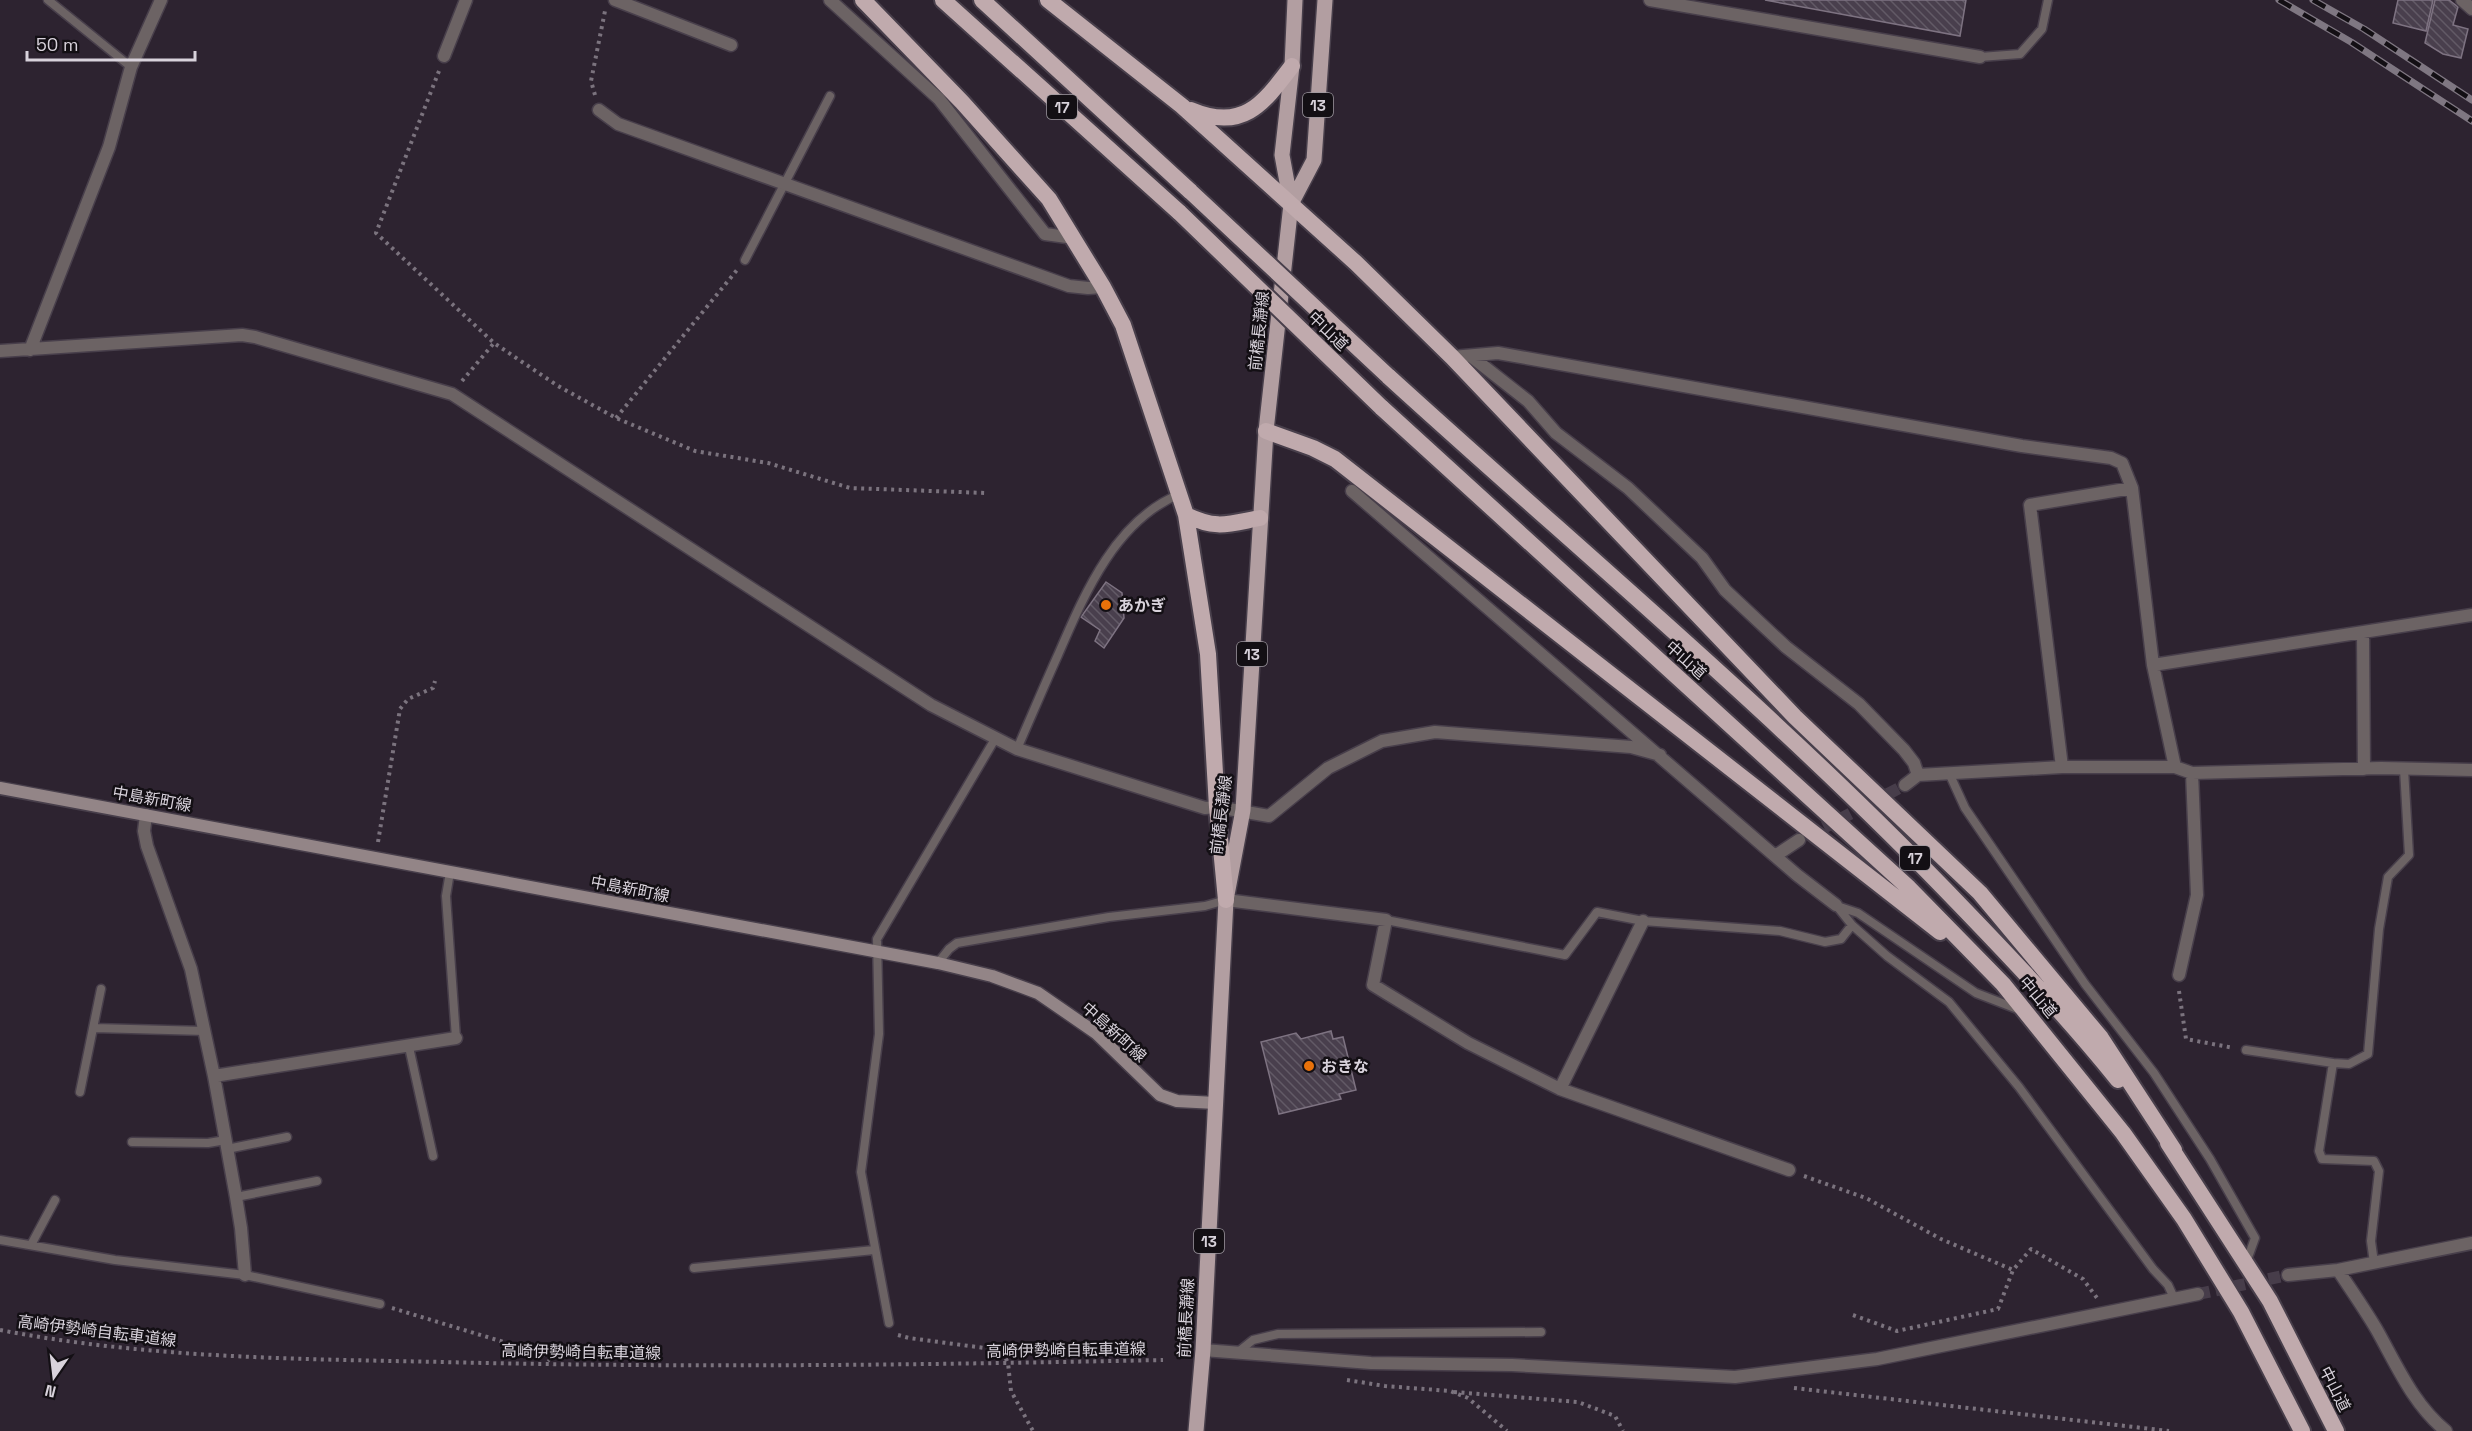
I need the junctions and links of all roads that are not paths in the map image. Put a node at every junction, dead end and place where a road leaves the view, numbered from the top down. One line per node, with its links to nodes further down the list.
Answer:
1 (48, 0): 20 (lane)
2 (161, 0): 20 (street)
3 (466, 0): 17 (street)
4 (615, 0): 16 (street)
5 (830, 0): 26 (street)
6 (863, 0): 26 (highway)
7 (943, 0): 69 (highway, 中山道 / 17, bridge)
8 (982, 0): 85 (highway, 中山道 / 17, bridge)
9 (1048, 0): 22 (highway, 17)
10 (1295, 0): 19 (main road, 前橋長瀞線 / 13)
11 (1325, 0): 25 (main road, 前橋長瀞線 / 13)
12 (1650, 0): 18 (street)
13 (2048, 0): 18 (lane)
14 (2462, 0): 15 (street)
15 (2472, 9)
16 (731, 45)
17 (444, 56)
18 (1980, 57)
19 (1292, 66): 22 (highway); 25 (main road, 前橋長瀞線 / 13)
20 (131, 67): 29 (street)
21 (830, 96): 24 (lane)
22 (1182, 106): 25 (highway, 17)
23 (599, 110): 24 (street)
24 (784, 185): 27 (lane); 28 (street)
25 (1291, 204): 31 (highway, 17); 33 (main road, 前橋長瀞線 / 13)
26 (1074, 238): 28 (highway)
27 (745, 260)
28 (1103, 287): 36 (highway)
29 (30, 350): 30 (street); 42 (street)
30 (0, 351)
31 (1452, 357): 32 (street); 85 (highway, 17)
32 (1472, 357): 34 (street); 52 (street)
33 (1266, 431): 38 (main road, 前橋長瀞線 / 13); 69 (highway, 17)
34 (2132, 488): 41 (street); 46 (street)
35 (1352, 491): 44 (street)
36 (1180, 494): 37 (highway); 43 (lane)
37 (1186, 515): 38 (highway); 55 (highway)
38 (1260, 518): 56 (main road, 前橋長瀞線 / 13)
39 (2472, 615): 40 (street)
40 (2363, 633): 41 (street); 47 (street)
41 (2153, 665): 45 (street)
42 (995, 739): 43 (street); 66 (lane)
43 (1017, 748): 55 (street)
44 (1660, 755): 56 (street); 59 (street)
45 (2175, 766): 46 (street); 51 (street)
46 (2062, 767): 50 (street)
47 (2364, 769): 48 (street); 51 (street)
48 (2404, 770): 49 (street); 77 (lane)
49 (2472, 770)
50 (1949, 773): 52 (street); 95 (lane)
51 (2192, 773): 68 (street)
52 (1918, 775): 53 (street)
53 (1905, 785)
54 (0, 788): 57 (main road, 中島新町線)
55 (1217, 807): 56 (street); 61 (highway)
56 (1243, 810): 61 (main road, 前橋長瀞線 / 13)
57 (146, 814): 60 (main road, 中島新町線); 73 (street)
58 (1799, 840): 59 (street)
59 (1775, 856): 62 (street)
60 (450, 872): 66 (main road, 中島新町線); 74 (lane)
61 (1226, 900): 63 (street); 67 (lane); 81 (main road, 前橋長瀞線 / 13)
62 (1836, 905): 65 (lane); 71 (lane)
63 (1386, 920): 64 (lane); 79 (street)
64 (1643, 921): 65 (lane); 79 (street)
65 (1852, 925): 102 (lane)
66 (877, 952): 67 (main road, 中島新町線); 94 (lane)
67 (938, 963): 81 (main road, 中島新町線)
68 (2179, 975)
69 (2003, 984): 71 (highway, 中山道 / 17)
70 (101, 988): 72 (lane)
71 (2029, 1014): 109 (highway, 中山道 / 17)
72 (94, 1028): 73 (lane); 80 (lane)
73 (205, 1031): 78 (street)
74 (456, 1038): 75 (street)
75 (409, 1047): 78 (street); 86 (lane)
76 (2246, 1050): 77 (lane)
77 (2333, 1063): 96 (lane)
78 (214, 1076): 84 (street)
79 (1560, 1089): 87 (street)
80 (80, 1092)
81 (1216, 1103): 106 (main road, 前橋長瀞線 / 13)
82 (287, 1137): 84 (lane)
83 (132, 1142): 84 (lane)
84 (227, 1144): 89 (street)
85 (2174, 1150): 95 (highway, 中山道 / 17)
86 (433, 1156)
87 (1789, 1170)
88 (317, 1181): 89 (lane)
89 (236, 1197): 99 (street)
90 (55, 1200): 93 (lane)
91 (0, 1240): 93 (lane)
92 (2472, 1243): 96 (street)
93 (31, 1245): 99 (lane)
94 (874, 1250): 97 (lane); 104 (lane)
95 (2246, 1263): 110 (highway, 中山道 / 17)
96 (2374, 1263): 98 (street)
97 (693, 1268)
98 (2338, 1270): 100 (street); 111 (street)
99 (245, 1275): 103 (lane)
100 (2289, 1275)
101 (2198, 1294): 102 (street)
102 (2174, 1298): 107 (street)
103 (380, 1304)
104 (889, 1323)
105 (1541, 1332): 107 (lane)
106 (1203, 1350): 107 (street); 108 (main road, 前橋長瀞線 / 13)
107 (1238, 1352)
108 (1196, 1431)
109 (2302, 1431)
110 (2336, 1431)
111 (2446, 1431)

